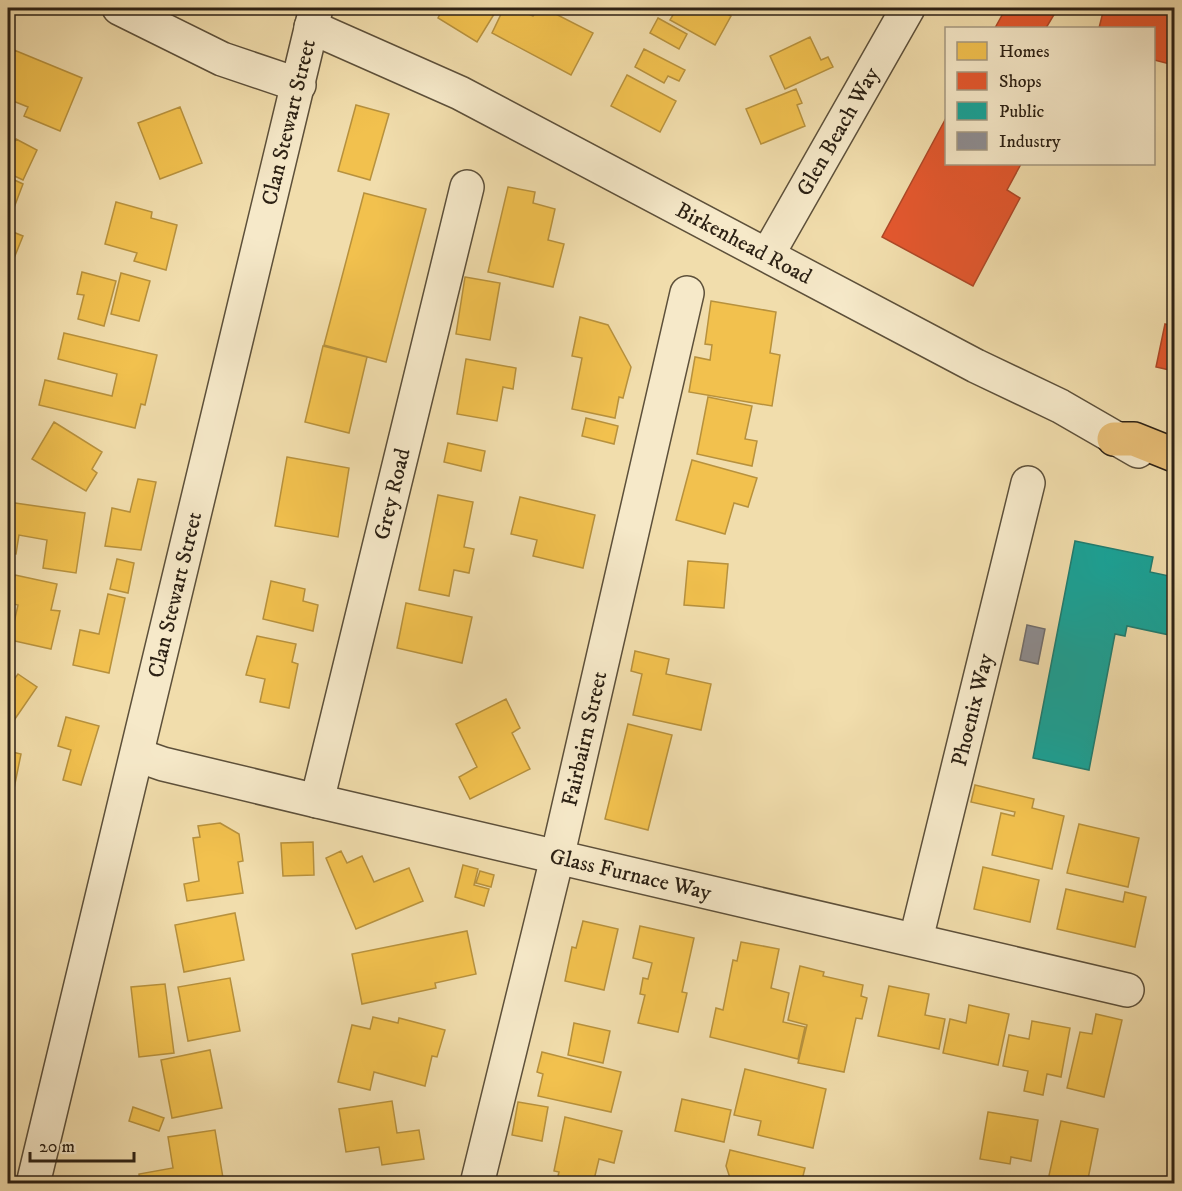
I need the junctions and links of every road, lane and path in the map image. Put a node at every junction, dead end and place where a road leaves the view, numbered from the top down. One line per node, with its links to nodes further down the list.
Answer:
1 (119, 8): 4 (street)
2 (908, 8): 6 (street, Glen Beach Way)
3 (313, 17): 4 (street, Clan Stewart Street); 6 (street, Birkenhead Road)
4 (299, 86): 12 (street, Clan Stewart Street)
5 (467, 187): 13 (street, Grey Road)
6 (768, 254): 8 (street, Birkenhead Road)
7 (687, 293): 14 (street, Fairbairn Street)
8 (1114, 439): 9 (main road); 10 (street, Birkenhead Road)
9 (1174, 455)
10 (1174, 469)
11 (1028, 483): 15 (street, Phoenix Way)
12 (137, 755): 13 (street, Glass Furnace Way); 17 (street, Clan Stewart Street)
13 (317, 801): 14 (street, Glass Furnace Way)
14 (557, 858): 15 (street, Glass Furnace Way); 18 (street, Fairbairn Street)
15 (916, 939): 16 (street, Glass Furnace Way)
16 (1127, 990)
17 (33, 1184)
18 (477, 1184)

